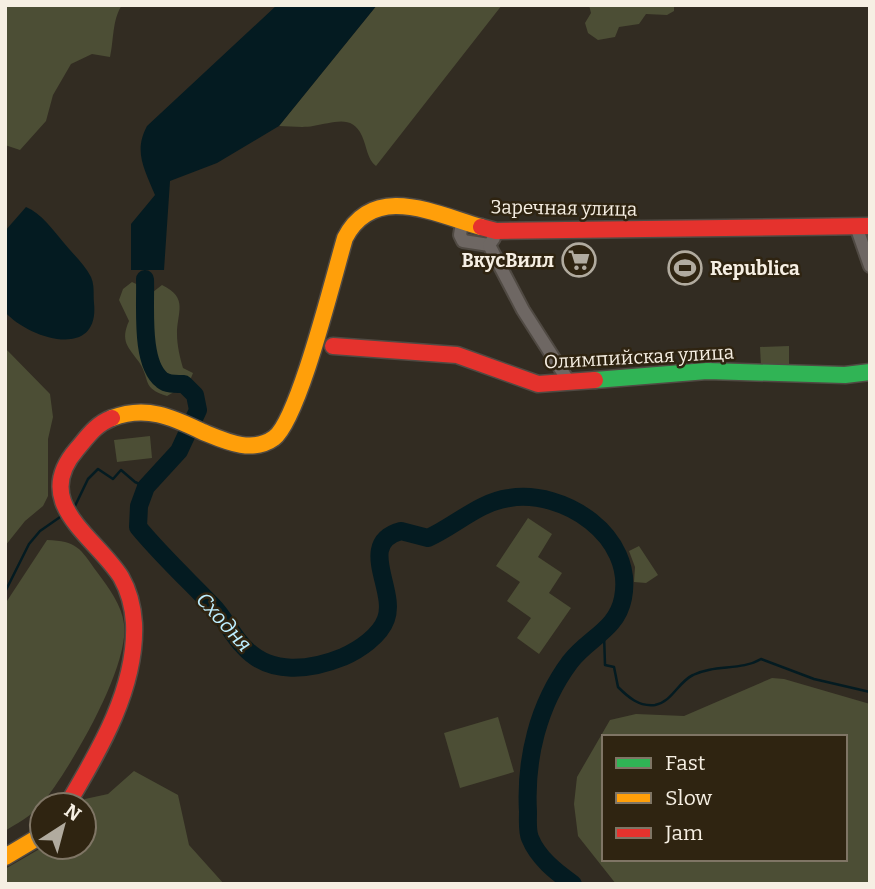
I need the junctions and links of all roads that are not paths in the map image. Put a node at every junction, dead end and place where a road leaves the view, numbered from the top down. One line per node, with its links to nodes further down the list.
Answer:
1 (863, 226): 2 (main road, Заречная улица); 3 (street)
2 (493, 238): 6 (street); 7 (main road, Заречная улица)
3 (870, 266)
4 (333, 346): 6 (main road, Олимпийская улица)
5 (870, 372): 6 (main road, Олимпийская улица)
6 (569, 382)
7 (74, 791)
8 (28, 846): 9 (main road)
9 (5, 857)

